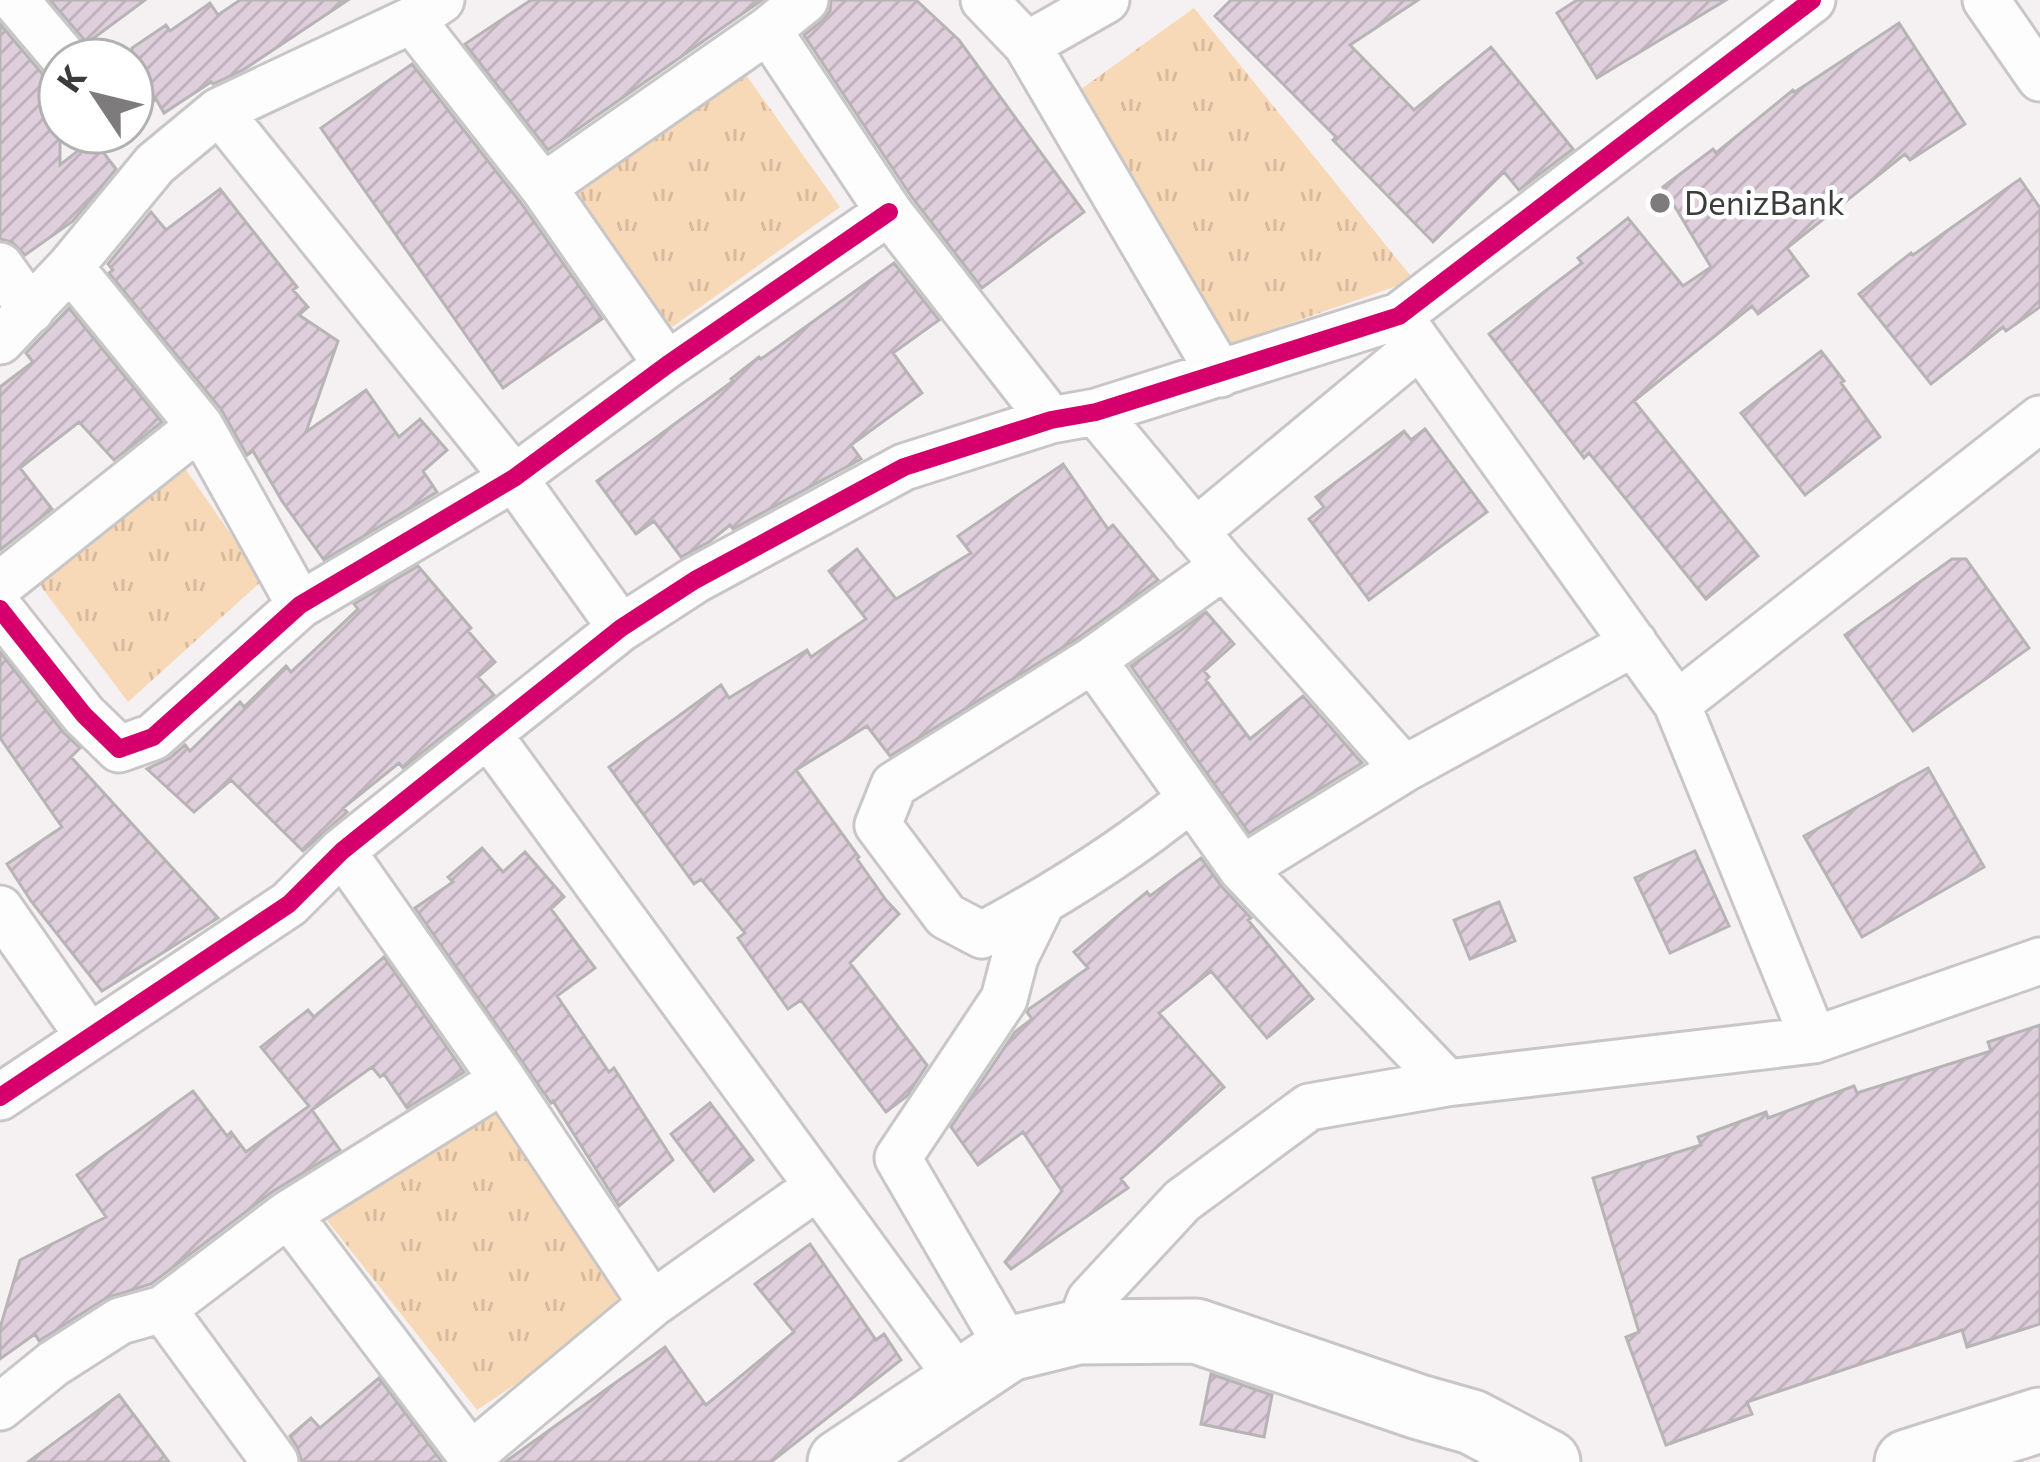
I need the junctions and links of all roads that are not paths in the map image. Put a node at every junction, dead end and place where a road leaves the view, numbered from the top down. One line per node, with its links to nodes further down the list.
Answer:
1 (15, 0): 9 (street)
2 (805, 0): 8 (street)
3 (984, 0): 10 (street)
4 (1106, 0): 10 (street)
5 (1812, 0): 20 (street)
6 (1986, 0): 11 (street)
7 (427, 10): 12 (street); 15 (street)
8 (768, 30): 15 (street); 16 (street)
9 (46, 36)
10 (1027, 45): 22 (street)
11 (2040, 78)
12 (219, 111): 13 (street); 27 (street)
13 (156, 141)
14 (136, 156): 18 (street)
15 (543, 187): 21 (street)
16 (889, 212): 21 (street); 25 (street)
17 (0, 266): 19 (street)
18 (70, 267): 19 (street); 26 (street)
19 (15, 325)
20 (1409, 331): 22 (street); 28 (street); 33 (street)
21 (667, 365): 27 (street)
22 (1220, 374): 23 (street)
23 (1096, 412): 25 (street); 28 (street)
24 (2040, 418): 35 (street)
25 (1051, 420): 32 (street)
26 (200, 426): 29 (street); 30 (street)
27 (514, 478): 30 (street); 32 (street)
28 (1210, 549): 34 (street); 37 (street)
29 (0, 586)
30 (300, 604): 31 (street)
31 (0, 609)
32 (621, 628): 36 (street)
33 (1634, 643): 35 (street); 37 (street)
34 (1094, 660): 38 (street); 41 (street)
35 (1677, 704): 45 (street)
36 (488, 734): 39 (street); 49 (street)
37 (1404, 769): 40 (street)
38 (1191, 798): 40 (street); 41 (street)
39 (342, 851): 44 (street); 46 (street)
40 (1242, 869): 47 (street)
41 (1041, 904): 54 (street)
42 (0, 909): 44 (street)
43 (2040, 961): 45 (street)
44 (89, 1037): 48 (street)
45 (1814, 1040): 47 (street)
46 (503, 1080): 50 (street); 51 (street)
47 (1447, 1083): 53 (street)
48 (0, 1097)
49 (817, 1187): 51 (street); 54 (street)
50 (288, 1214): 52 (street); 58 (street)
51 (652, 1304): 58 (street)
52 (163, 1309): 55 (street); 59 (street)
53 (1078, 1332): 54 (street); 57 (street)
54 (985, 1366): 60 (street)
55 (0, 1408)
56 (2040, 1420): 62 (street)
57 (1424, 1435): 61 (street)
58 (474, 1459)
59 (275, 1462)
60 (840, 1462)
61 (1548, 1462)
62 (1907, 1462)

